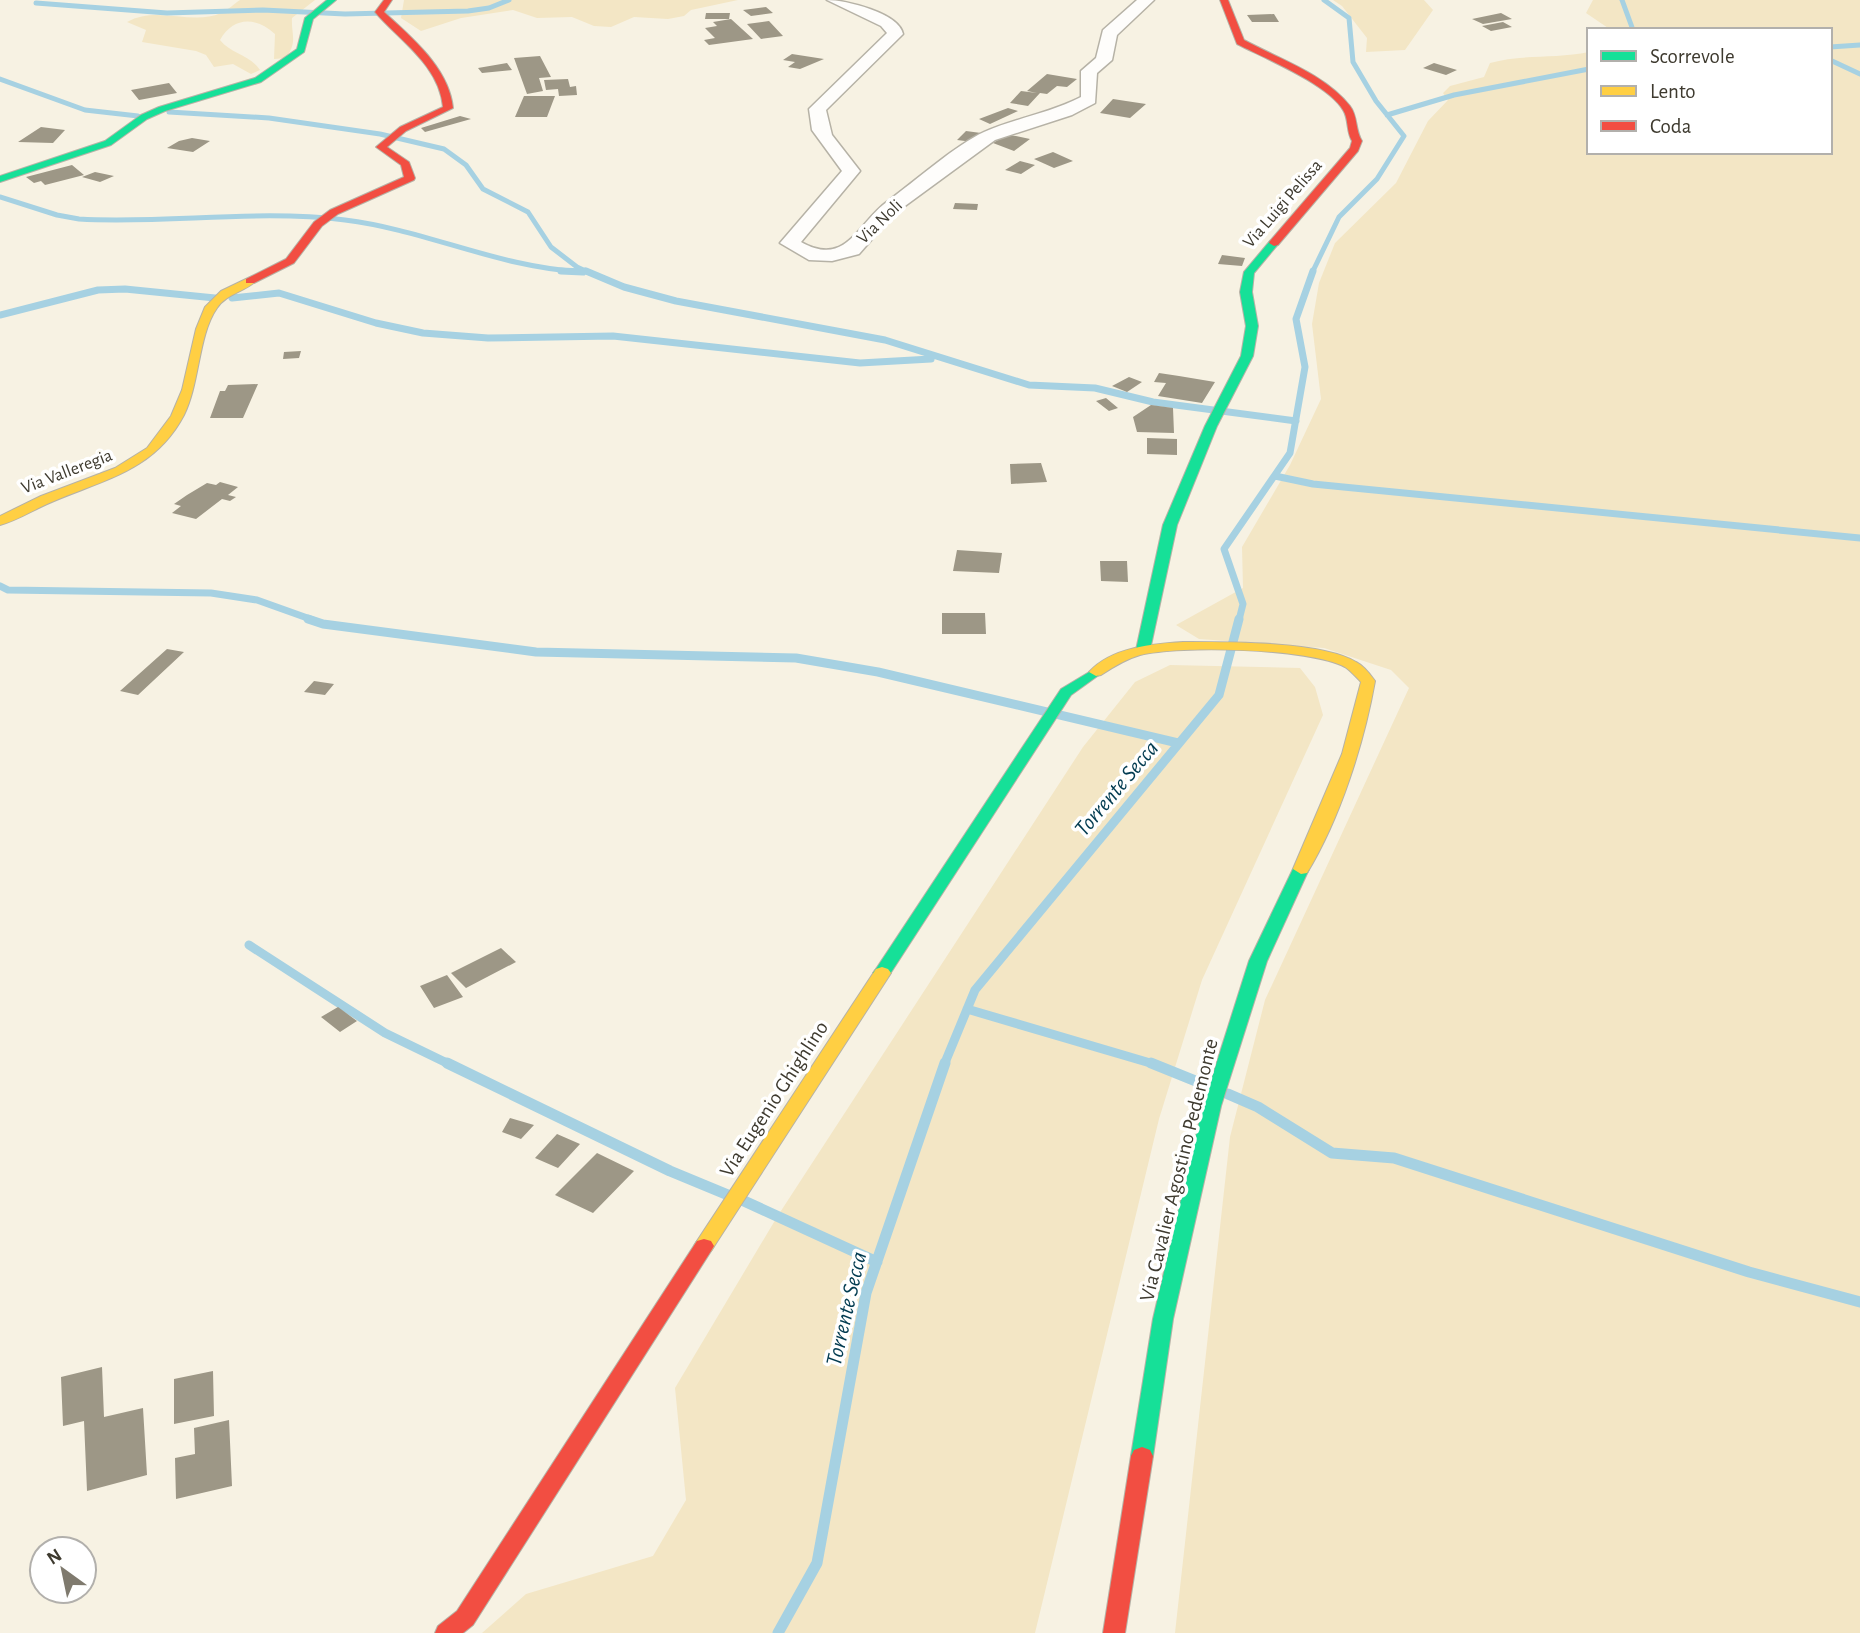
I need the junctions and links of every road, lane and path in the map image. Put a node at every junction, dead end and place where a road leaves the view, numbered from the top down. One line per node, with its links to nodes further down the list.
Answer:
1 (332, 0): 6 (street)
2 (388, 0): 7 (street, Via Valleregia)
3 (835, 0): 4 (street, Via Noli)
4 (1146, 0)
5 (1224, 0): 8 (street, Via Luigi Pelissa)
6 (0, 179)
7 (0, 521)
8 (1143, 650): 9 (street, Via Eugenio Ghighlino); 10 (street, Via Eugenio Ghighlino)
9 (1308, 653): 11 (street, Via Cavalier Agostino Pedemonte)
10 (446, 1633)
11 (1114, 1633)

